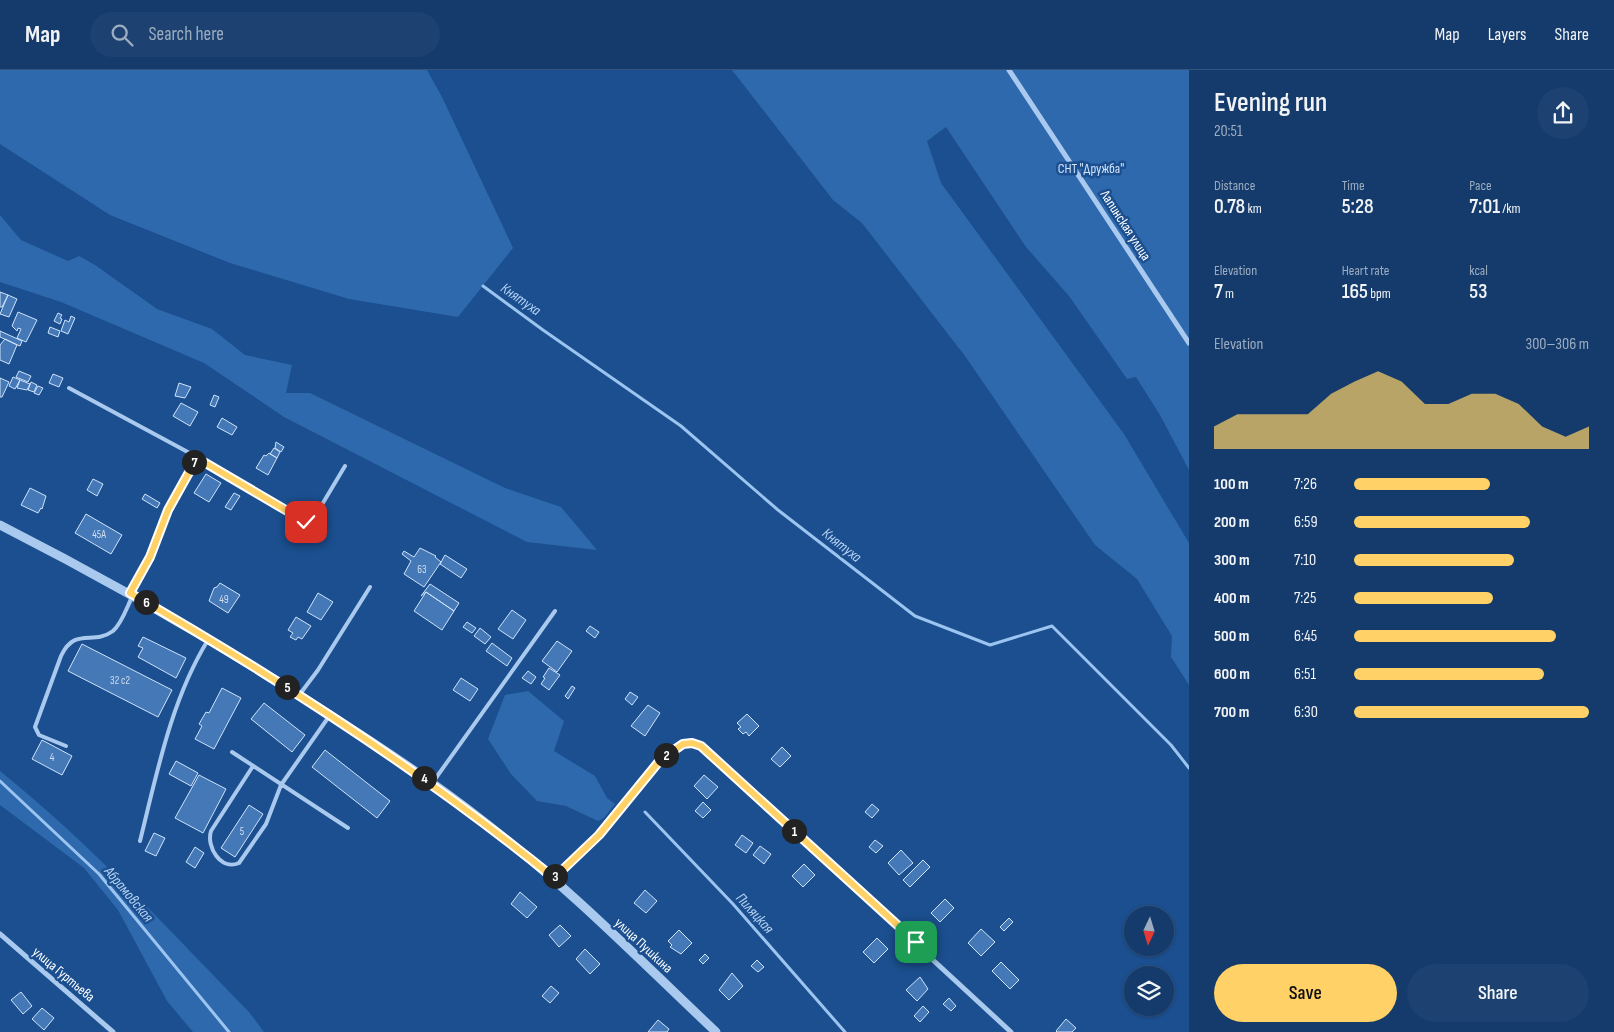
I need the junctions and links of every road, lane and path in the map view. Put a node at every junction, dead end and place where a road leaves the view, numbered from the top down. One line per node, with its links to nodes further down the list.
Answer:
1 (1010, 70): 2 (street, Лапинская улица)
2 (1189, 343)
3 (69, 388): 4 (lane)
4 (197, 458): 5 (lane); 8 (lane)
5 (345, 466)
6 (0, 525): 8 (street, улица Пушкина)
7 (370, 587): 11 (lane)
8 (131, 594): 10 (street, улица Пушкина); 13 (lane)
9 (555, 611): 17 (lane)
10 (209, 639): 11 (street, улица Пушкина); 19 (lane)
11 (299, 695): 12 (street, улица Пушкина)
12 (330, 715): 16 (lane); 17 (street, улица Пушкина)
13 (66, 746)
14 (232, 752): 15 (lane)
15 (253, 766): 16 (lane); 16 (lane)
16 (281, 784): 18 (lane)
17 (432, 784): 20 (street, улица Пушкина)
18 (348, 828)
19 (140, 841)
20 (554, 878): 23 (street, улица Пушкина); 24 (street)
21 (0, 934): 22 (street, улица Гуртьева)
22 (114, 1032)
23 (716, 1032)
24 (1011, 1032)

